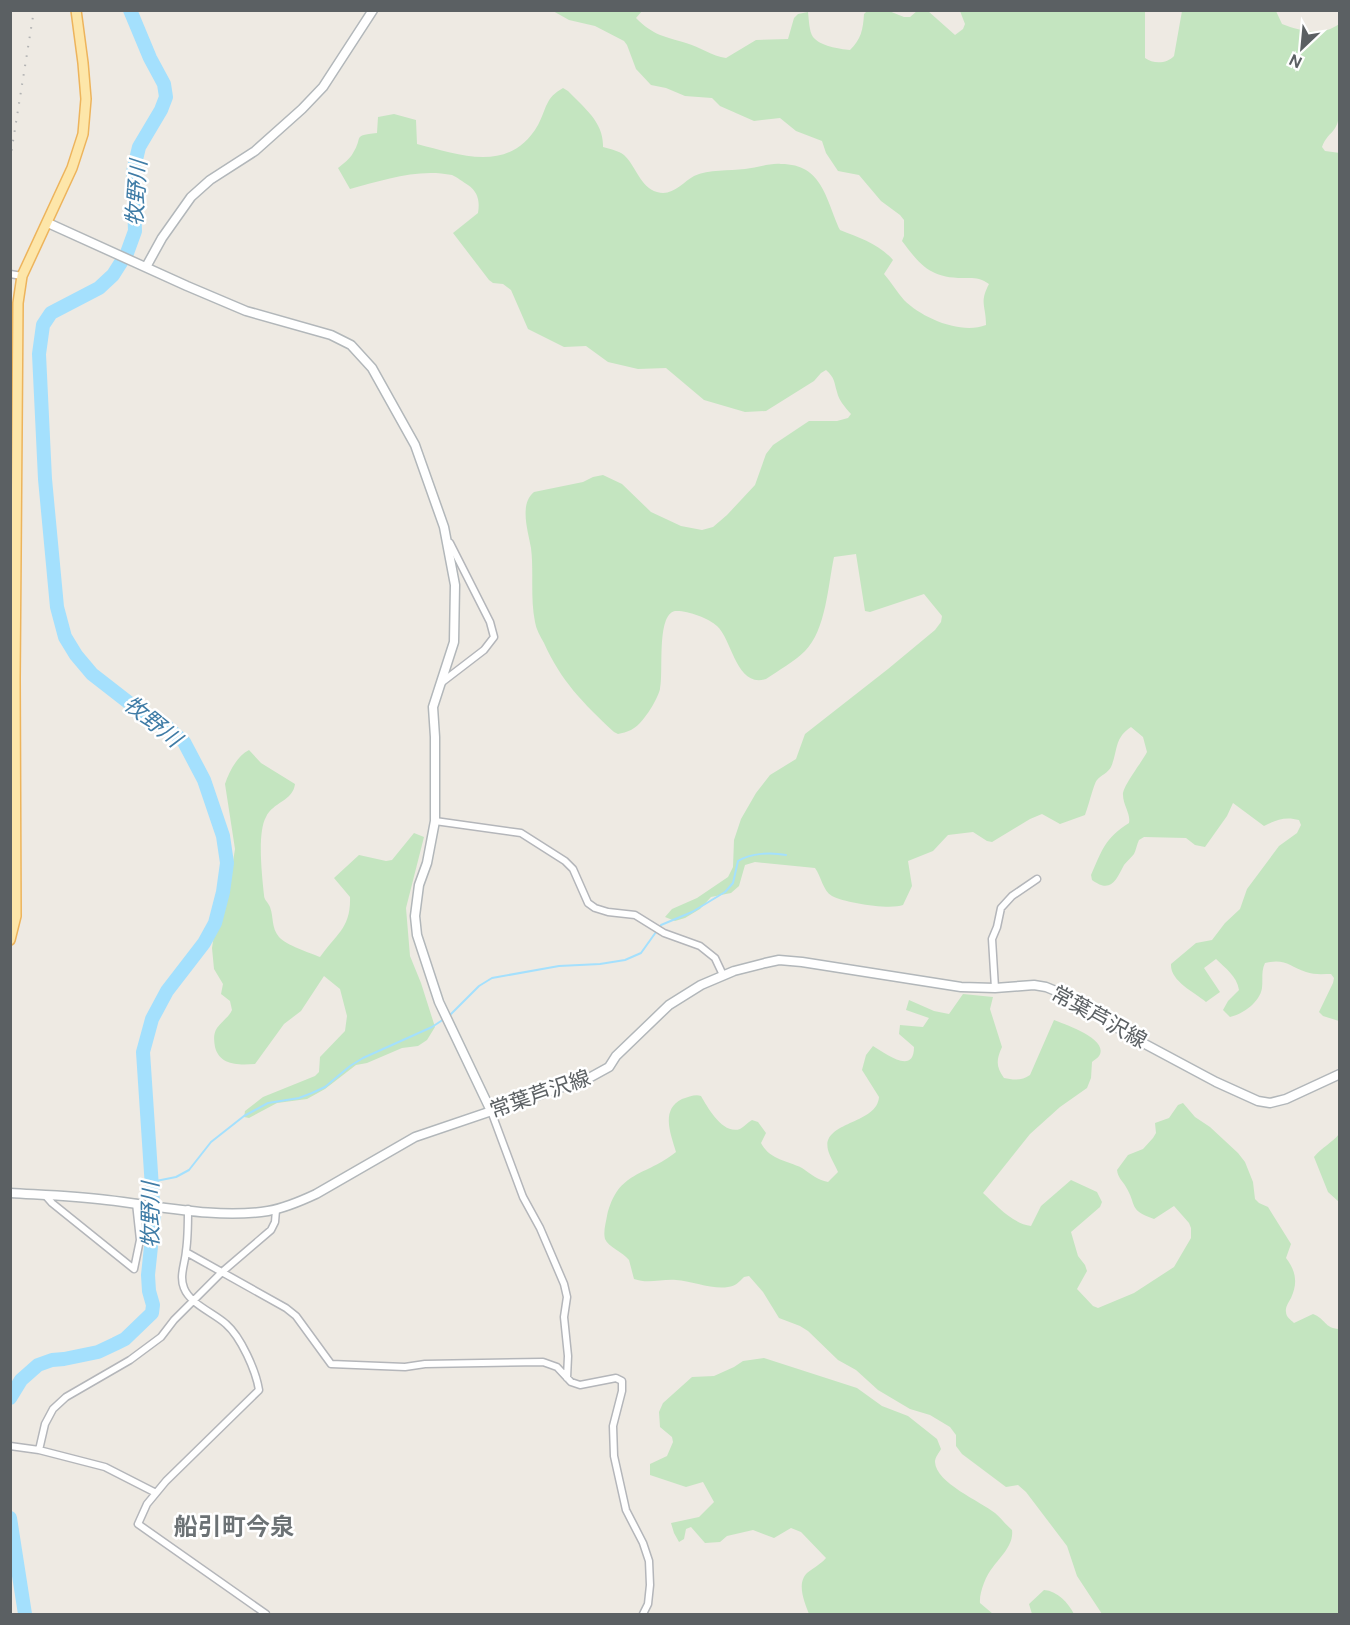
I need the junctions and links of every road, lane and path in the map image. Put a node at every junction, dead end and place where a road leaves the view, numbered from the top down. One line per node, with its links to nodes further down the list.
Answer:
1 (76, 10): 3 (main road)
2 (373, 10): 4 (street)
3 (48, 223): 4 (street); 6 (main road)
4 (146, 267): 7 (street)
5 (10, 274): 6 (street)
6 (22, 276): 10 (main road)
7 (445, 534): 8 (street); 8 (street)
8 (441, 683): 9 (street)
9 (435, 821): 13 (street); 16 (street)
10 (13, 845): 12 (main road)
11 (1037, 879): 14 (street)
12 (10, 940)
13 (723, 975): 14 (street, 常葉芦沢線); 16 (street, 常葉芦沢線)
14 (995, 988): 15 (street, 常葉芦沢線)
15 (1340, 1074)
16 (491, 1111): 21 (street, 常葉芦沢線); 25 (street)
17 (10, 1193): 18 (street, 常葉芦沢線)
18 (45, 1195): 19 (street, 常葉芦沢線); 19 (street)
19 (136, 1203): 20 (street, 常葉芦沢線)
20 (188, 1209): 21 (street, 常葉芦沢線); 22 (street)
21 (276, 1210): 23 (street)
22 (186, 1252): 23 (street); 24 (street)
23 (222, 1272): 24 (street); 25 (street)
24 (195, 1301): 27 (street); 28 (street)
25 (567, 1378): 30 (street)
26 (10, 1446): 27 (street)
27 (39, 1450): 28 (street)
28 (156, 1493): 29 (street)
29 (266, 1614)
30 (643, 1614)

